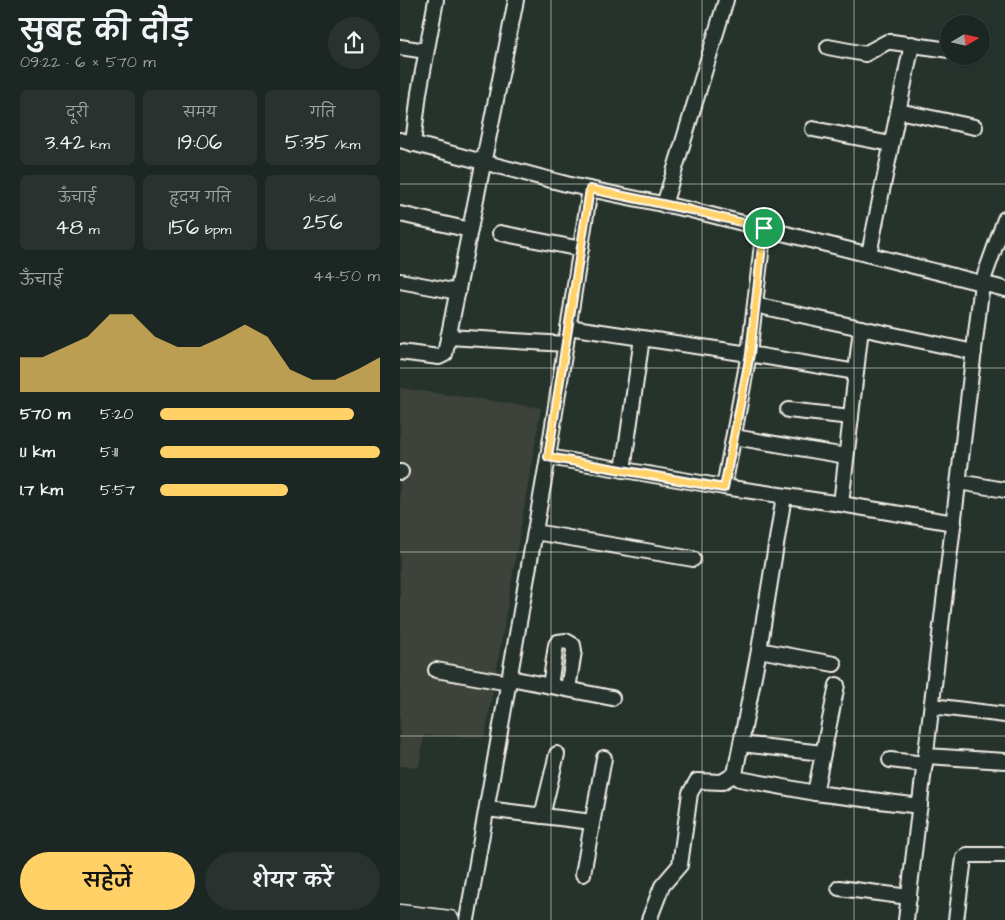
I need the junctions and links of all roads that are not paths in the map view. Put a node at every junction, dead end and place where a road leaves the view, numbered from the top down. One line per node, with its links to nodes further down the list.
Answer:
1 (436, 0): 8 (street)
2 (516, 0): 14 (street)
3 (726, 0): 16 (street)
4 (912, 44): 6 (street); 7 (street); 9 (street)
5 (400, 46): 8 (street)
6 (828, 47)
7 (940, 49)
8 (426, 51): 12 (street)
9 (898, 111): 10 (street); 13 (street)
10 (975, 127)
11 (814, 129): 13 (street)
12 (406, 142): 14 (street)
13 (892, 144): 23 (street)
14 (483, 161): 15 (street); 20 (street)
15 (590, 189): 16 (street); 22 (street)
16 (664, 205): 19 (street)
17 (400, 214): 20 (street)
18 (1005, 219): 25 (street)
19 (764, 228): 23 (street); 28 (street)
20 (470, 230): 27 (street)
21 (500, 233): 22 (street)
22 (581, 249): 29 (street)
23 (869, 254): 25 (street)
24 (400, 281): 27 (street)
25 (982, 283): 26 (street); 35 (street)
26 (1005, 289)
27 (458, 292): 31 (street)
28 (755, 304): 30 (street); 36 (street)
29 (568, 327): 32 (street); 33 (street)
30 (861, 328): 35 (street); 37 (street)
31 (448, 337): 33 (street); 34 (street)
32 (642, 338): 36 (street); 43 (street)
33 (566, 344): 42 (street)
34 (400, 352)
35 (974, 352): 44 (street)
36 (750, 354): 37 (street); 40 (street)
37 (856, 372): 39 (street)
38 (788, 410): 39 (street)
39 (851, 417): 41 (street)
40 (734, 437): 41 (street); 45 (street)
41 (846, 456): 48 (street)
42 (548, 457): 43 (street); 50 (street)
43 (623, 470): 45 (street)
44 (958, 482): 46 (street); 49 (street)
45 (724, 488): 47 (street)
46 (1005, 490)
47 (784, 496): 48 (street); 52 (street)
48 (841, 504): 49 (street)
49 (954, 523): 60 (street)
50 (535, 532): 51 (street); 55 (street)
51 (693, 559)
52 (759, 650): 53 (street); 62 (street)
53 (834, 664)
54 (436, 670): 55 (street)
55 (509, 680): 57 (street); 72 (street)
56 (836, 685): 63 (street)
57 (550, 686): 58 (street); 58 (street)
58 (568, 689): 59 (street)
59 (612, 698)
60 (932, 706): 61 (street); 67 (street)
61 (1005, 715)
62 (741, 744): 63 (street); 69 (street)
63 (823, 753): 70 (street)
64 (557, 754): 73 (street)
65 (604, 758): 74 (street)
66 (890, 760): 67 (street)
67 (926, 760): 68 (street); 71 (street)
68 (1005, 761)
69 (735, 774): 70 (street); 82 (street)
70 (815, 793): 71 (street)
71 (920, 806): 78 (street)
72 (487, 809): 73 (street); 81 (street)
73 (542, 816): 74 (street)
74 (592, 822): 76 (street)
75 (1005, 855): 84 (street)
76 (583, 874)
77 (839, 888): 78 (street)
78 (909, 897): 83 (street)
79 (400, 914): 80 (main road)
80 (450, 920)
81 (467, 920)
82 (649, 920)
83 (906, 920)
84 (956, 920)

